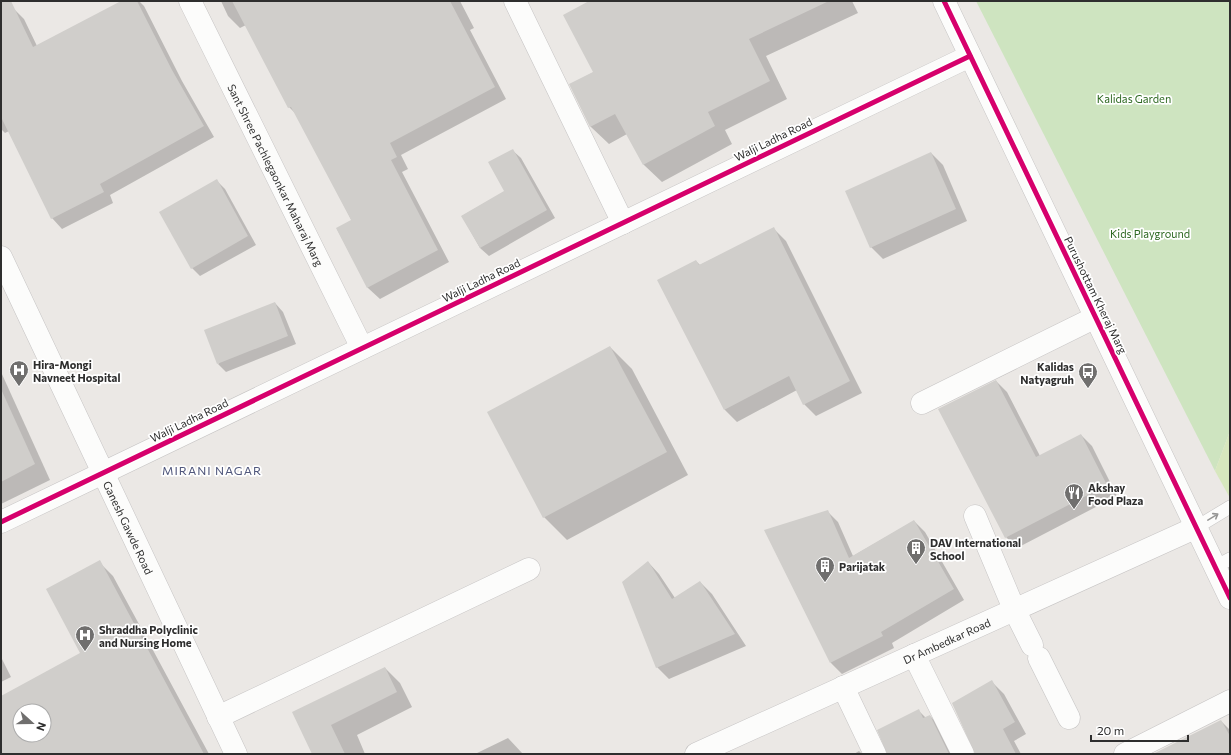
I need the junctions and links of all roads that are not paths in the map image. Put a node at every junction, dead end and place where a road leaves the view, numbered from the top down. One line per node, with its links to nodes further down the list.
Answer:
1 (190, 1): 8 (street, Sant Shree Pachlegaonkar Maharaj Marg)
2 (515, 1): 5 (street)
3 (944, 1): 4 (street, Purushottam Kheraj Marg)
4 (970, 56): 5 (street, Walji Ladha Road); 7 (street, Purushottam Kheraj Marg)
5 (623, 223): 8 (street, Walji Ladha Road)
6 (1, 257): 10 (street, Ganesh Gawde Road)
7 (1096, 317): 9 (street); 14 (street, Purushottam Kheraj Marg)
8 (362, 348): 10 (street, Walji Ladha Road)
9 (922, 404)
10 (102, 473): 13 (street, Walji Ladha Road); 22 (street, Ganesh Gawde Road)
11 (1230, 507): 14 (lane, one-way to 11)
12 (975, 516): 18 (street)
13 (1, 522)
14 (1197, 527): 15 (street, Purushottam Kheraj Marg); 18 (street, Dr Ambedkar Road)
15 (1223, 563): 17 (street, Purushottam Kheraj Marg)
16 (529, 568): 22 (street)
17 (1230, 598)
18 (1014, 610): 19 (street, Dr Ambedkar Road); 23 (street)
19 (914, 655): 20 (street, Dr Ambedkar Road); 28 (street)
20 (843, 687): 26 (street, Dr Ambedkar Road); 27 (street)
21 (1228, 702): 24 (street); 29 (street)
22 (218, 717): 25 (street, Ganesh Gawde Road)
23 (1070, 718)
24 (1143, 734)
25 (236, 754)
26 (696, 754)
27 (875, 754)
28 (963, 754)
29 (1125, 754)

